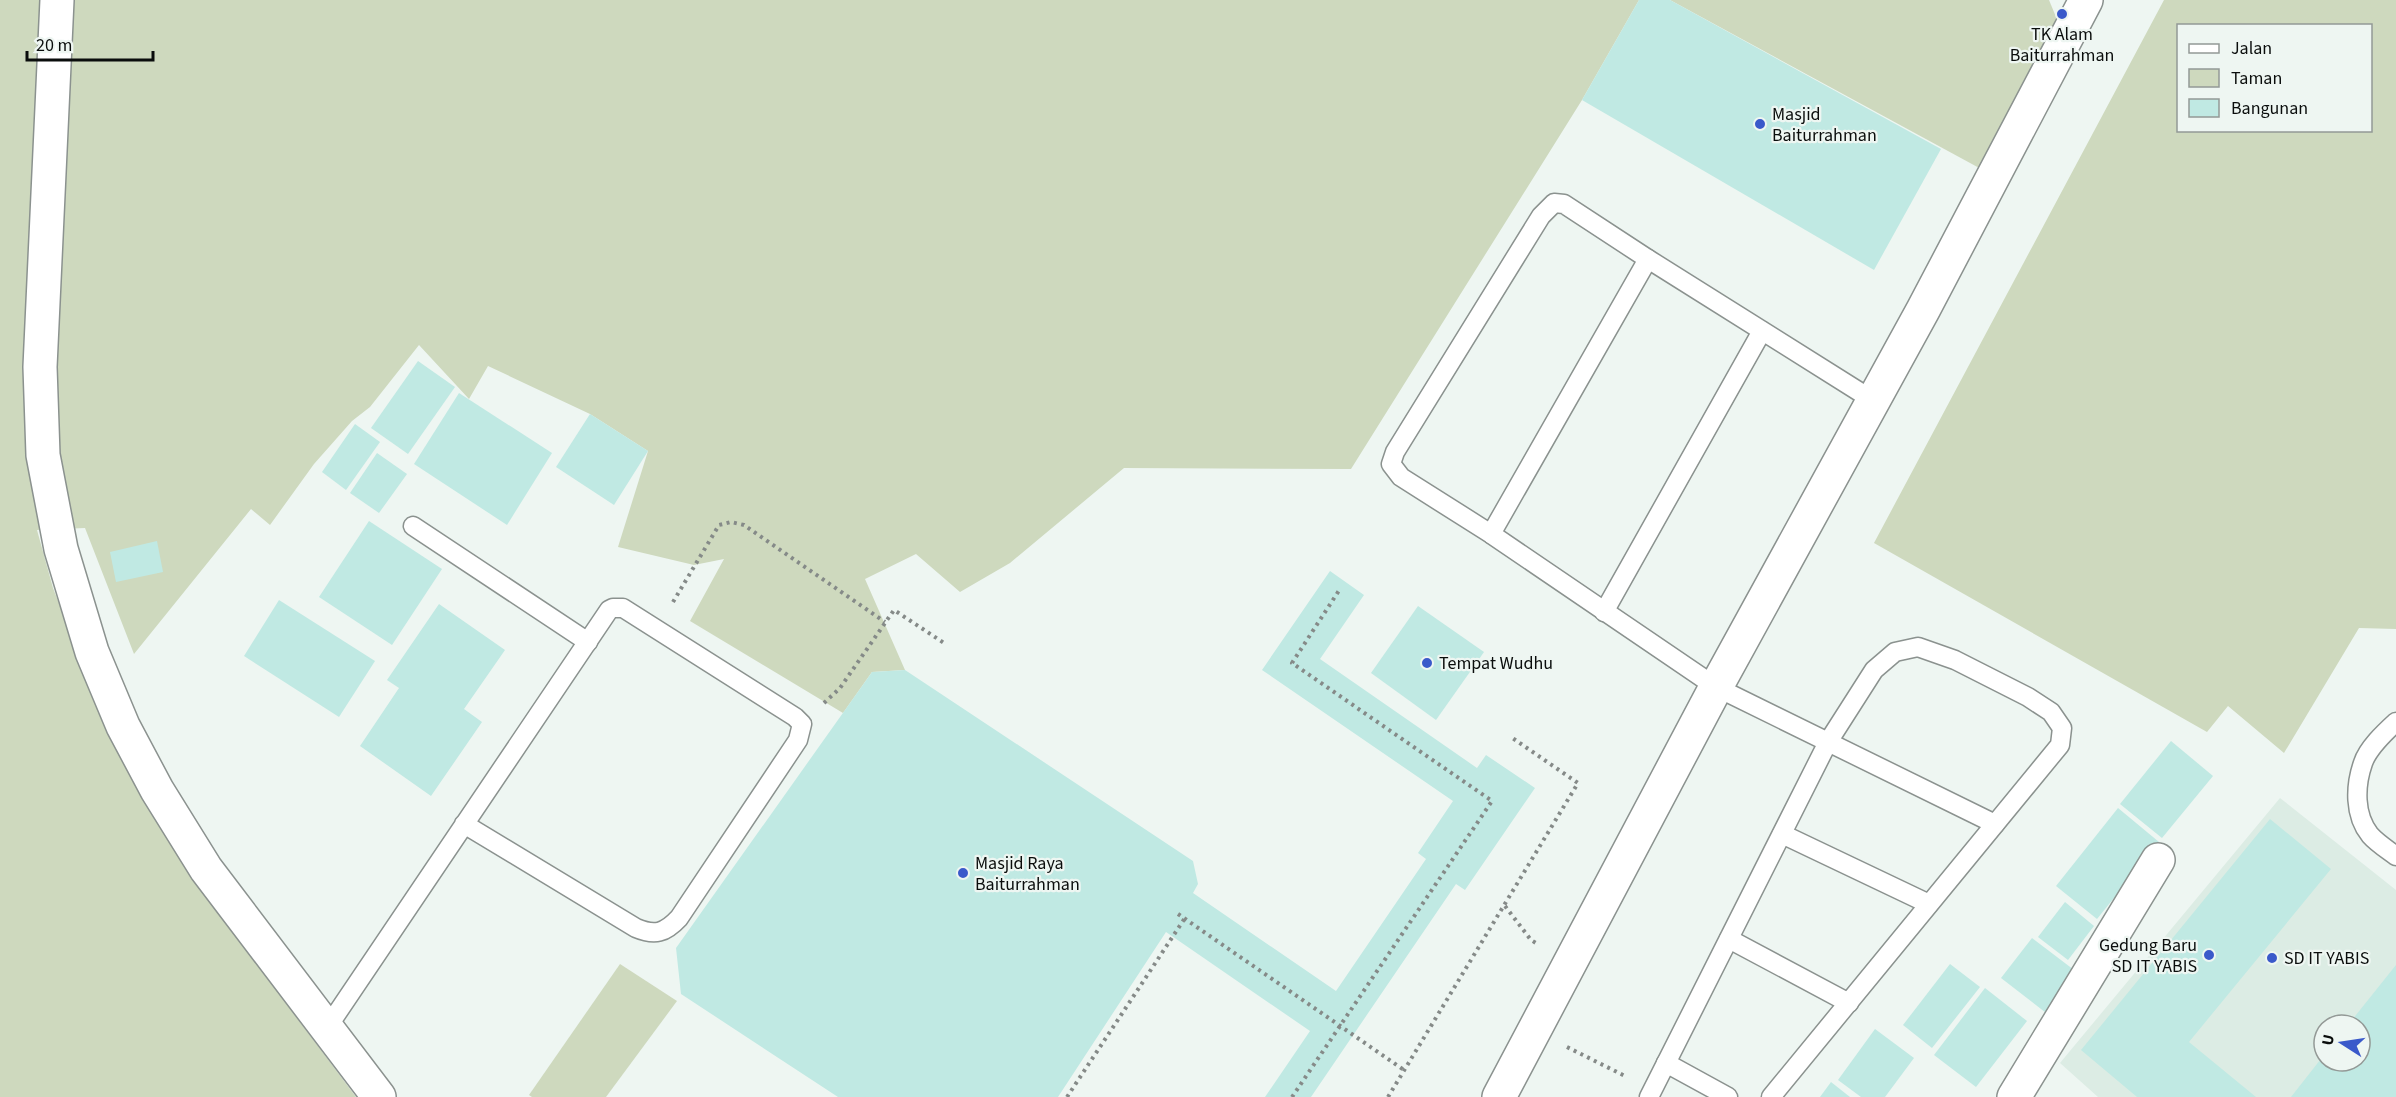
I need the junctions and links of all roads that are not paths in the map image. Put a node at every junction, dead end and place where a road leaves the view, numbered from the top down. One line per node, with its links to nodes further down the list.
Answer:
1 (57, 0): 21 (street)
2 (2086, 0): 5 (street)
3 (1648, 259): 4 (lane); 7 (lane); 7 (lane)
4 (1762, 331): 5 (lane); 8 (lane)
5 (1874, 401): 10 (street)
6 (413, 526): 9 (lane)
7 (1491, 534): 8 (lane)
8 (1604, 612): 10 (lane)
9 (588, 642): 13 (lane); 13 (lane)
10 (1716, 687): 12 (lane); 25 (street)
11 (2396, 722): 16 (lane)
12 (1828, 742): 14 (lane); 14 (lane); 15 (lane)
13 (464, 824): 21 (lane)
14 (1995, 824): 18 (lane)
15 (1782, 834): 18 (lane); 19 (lane)
16 (2396, 856)
17 (2158, 860): 28 (street)
18 (1929, 904): 20 (lane)
19 (1729, 939): 20 (lane); 22 (lane)
20 (1849, 1003): 27 (lane)
21 (327, 1028): 24 (street)
22 (1666, 1063): 23 (lane); 26 (lane)
23 (1651, 1094)
24 (379, 1097)
25 (1499, 1097)
26 (1728, 1097)
27 (1771, 1097)
28 (2014, 1097)

